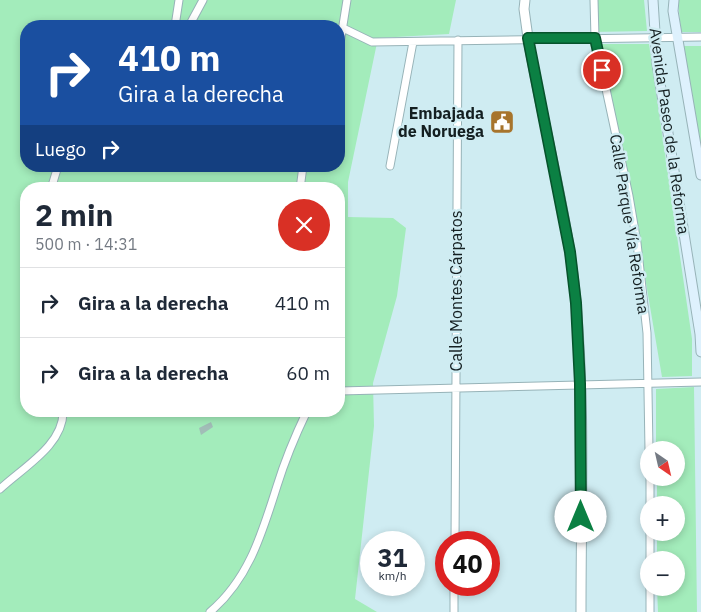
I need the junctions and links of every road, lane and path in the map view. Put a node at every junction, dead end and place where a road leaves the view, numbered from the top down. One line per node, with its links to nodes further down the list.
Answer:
1 (180, 0): 8 (street)
2 (203, 0): 9 (street)
3 (346, 0): 10 (street)
4 (525, 0): 15 (street)
5 (594, 0): 16 (street, Calle Parque Vía Reforma)
6 (653, 0): 12 (main road, Avenida Paseo de la Reforma)
7 (674, 0): 13 (main road, Avenida Paseo de la Reforma)
8 (176, 20)
9 (191, 20)
10 (344, 20)
11 (345, 29): 18 (street)
12 (655, 37): 13 (street); 16 (street); 21 (main road, Avenida Paseo de la Reforma)
13 (678, 37): 14 (street); 20 (main road, Avenida Paseo de la Reforma)
14 (701, 37)
15 (528, 38): 16 (street); 17 (street); 23 (street)
16 (595, 38): 24 (street, Calle Parque Vía Reforma)
17 (458, 40): 18 (street); 26 (street, Calle Montes Cárpatos)
18 (413, 42): 19 (street)
19 (390, 166)
20 (701, 175)
21 (701, 352)
22 (701, 382): 24 (street)
23 (580, 384): 24 (street); 26 (street); 36 (street)
24 (649, 384): 29 (street, Calle Parque Vía Reforma)
25 (345, 389): 26 (street)
26 (456, 390): 31 (street, Calle Montes Cárpatos)
27 (62, 417): 30 (street)
28 (304, 417): 34 (street)
29 (650, 441)
30 (0, 489)
31 (455, 531)
32 (454, 596): 35 (street)
33 (650, 596): 37 (street)
34 (210, 612)
35 (454, 612)
36 (581, 612)
37 (650, 612)

